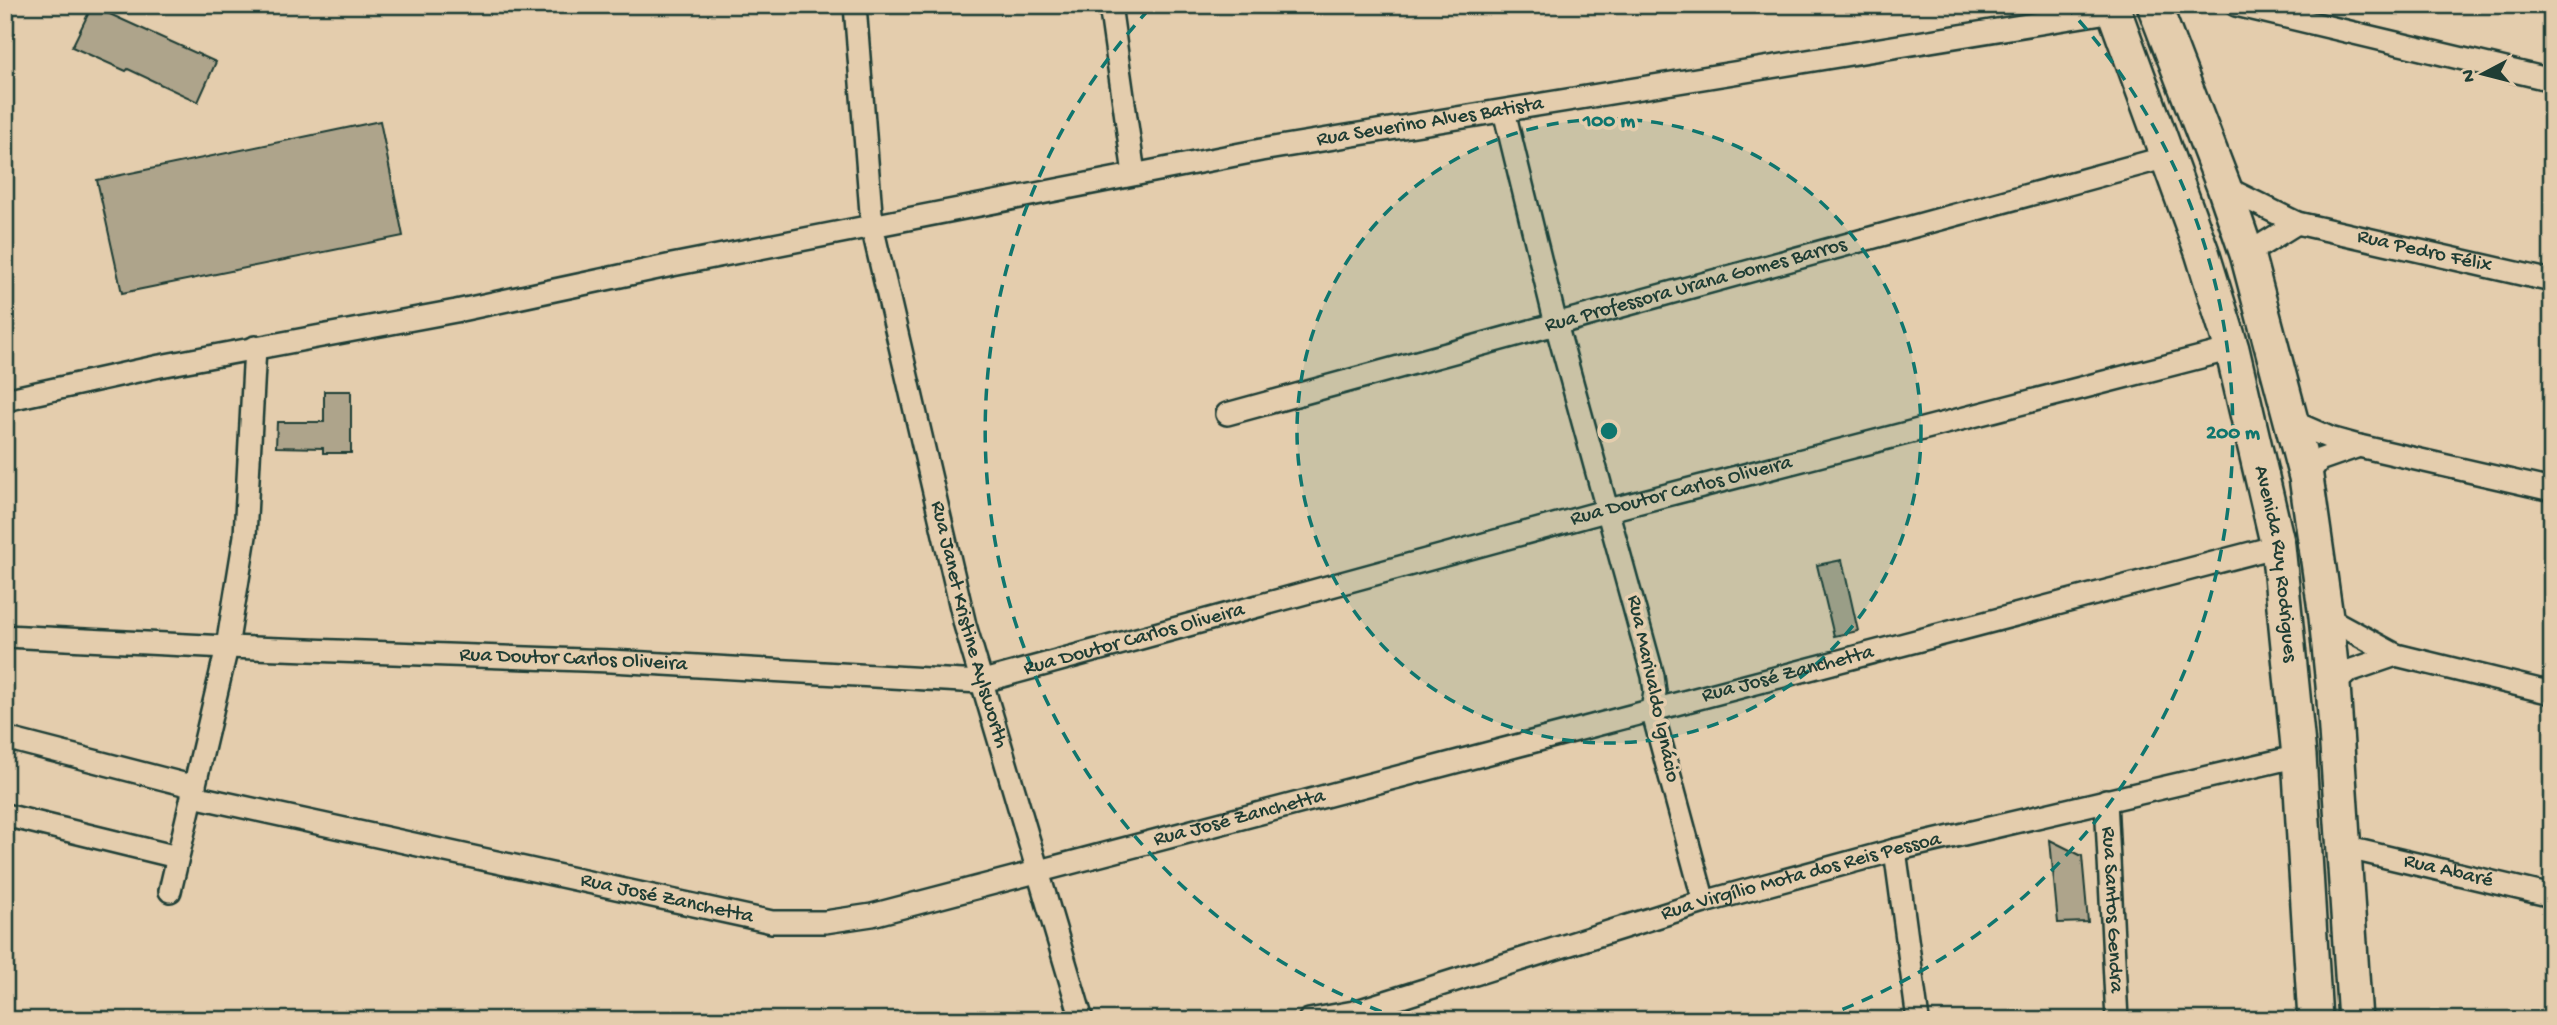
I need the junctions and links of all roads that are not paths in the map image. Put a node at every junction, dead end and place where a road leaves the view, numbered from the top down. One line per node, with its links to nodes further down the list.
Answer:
1 (855, 5): 12 (street, Rua Janet Kristine Aylsworth)
2 (1110, 5): 9 (street)
3 (2154, 5): 10 (main road, Avenida Ruy Rodrigues)
4 (2236, 5): 6 (street)
5 (2121, 7): 7 (street, Rua Severino Alves Batista); 8 (main road, Avenida Ruy Rodrigues)
6 (2552, 80)
7 (1504, 111): 9 (street, Rua Severino Alves Batista); 15 (street, Rua Marivaldo Ignácio)
8 (2167, 157): 15 (street, Rua Professora Urana Gomes Barros); 17 (main road, Avenida Ruy Rodrigues)
9 (1134, 174): 12 (street, Rua Severino Alves Batista)
10 (2224, 187): 11 (street, Rua Pedro Félix); 13 (main road, Avenida Ruy Rodrigues)
11 (2297, 223): 13 (street); 14 (street, Rua Pedro Félix)
12 (872, 226): 16 (street, Rua Severino Alves Batista); 30 (street, Rua Janet Kristine Aylsworth)
13 (2247, 254): 20 (main road, Avenida Ruy Rodrigues)
14 (2552, 281)
15 (1556, 324): 19 (street, Rua Professora Urana Gomes Barros); 24 (street, Rua Marivaldo Ignácio)
16 (255, 347): 18 (street, Rua Severino Alves Batista); 28 (street)
17 (2232, 349): 24 (street, Rua Doutor Carlos Oliveira); 25 (main road, Avenida Ruy Rodrigues)
18 (5, 400)
19 (1227, 414)
20 (2291, 421): 21 (street); 22 (main road, Avenida Ruy Rodrigues)
21 (2359, 446): 22 (street); 23 (street)
22 (2306, 477): 26 (main road, Avenida Ruy Rodrigues)
23 (2552, 490)
24 (1609, 510): 30 (street, Rua Doutor Carlos Oliveira); 33 (street, Rua Marivaldo Ignácio)
25 (2278, 546): 33 (street, Rua José Zanchetta); 36 (main road, Avenida Ruy Rodrigues)
26 (2326, 617): 29 (street); 31 (main road, Avenida Ruy Rodrigues)
27 (5, 636): 28 (street, Rua Doutor Carlos Oliveira)
28 (227, 647): 30 (street, Rua Doutor Carlos Oliveira); 37 (street)
29 (2396, 655): 31 (street); 32 (street)
30 (981, 682): 43 (street, Rua Janet Kristine Aylsworth)
31 (2333, 685): 35 (main road, Avenida Ruy Rodrigues)
32 (2552, 693)
33 (1652, 710): 43 (street, Rua José Zanchetta); 46 (street, Rua Marivaldo Ignácio)
34 (5, 738): 37 (street, Rua José Zanchetta)
35 (2337, 744): 36 (main road); 40 (main road, Avenida Ruy Rodrigues)
36 (2299, 756): 38 (street, Rua Virgílio Mota dos Reis Pessoa); 52 (main road, Avenida Ruy Rodrigues)
37 (194, 792): 42 (street); 43 (street, Rua José Zanchetta)
38 (2106, 800): 41 (street, Rua Virgílio Mota dos Reis Pessoa); 51 (street, Rua Santos Gendra)
39 (5, 815): 42 (street)
40 (2344, 847): 45 (street, Rua Abaré); 53 (main road, Avenida Ruy Rodrigues)
41 (1895, 850): 46 (street, Rua Virgílio Mota dos Reis Pessoa); 50 (street)
42 (177, 858): 44 (street)
43 (1038, 871): 48 (street, Rua Janet Kristine Aylsworth)
44 (170, 891)
45 (2552, 896)
46 (1704, 902): 47 (street, Rua Virgílio Mota dos Reis Pessoa)
47 (1354, 1016): 49 (street, Rua Virgílio Mota dos Reis Pessoa)
48 (1082, 1020)
49 (1309, 1020)
50 (1918, 1020)
51 (2117, 1020)
52 (2315, 1020)
53 (2355, 1020)

